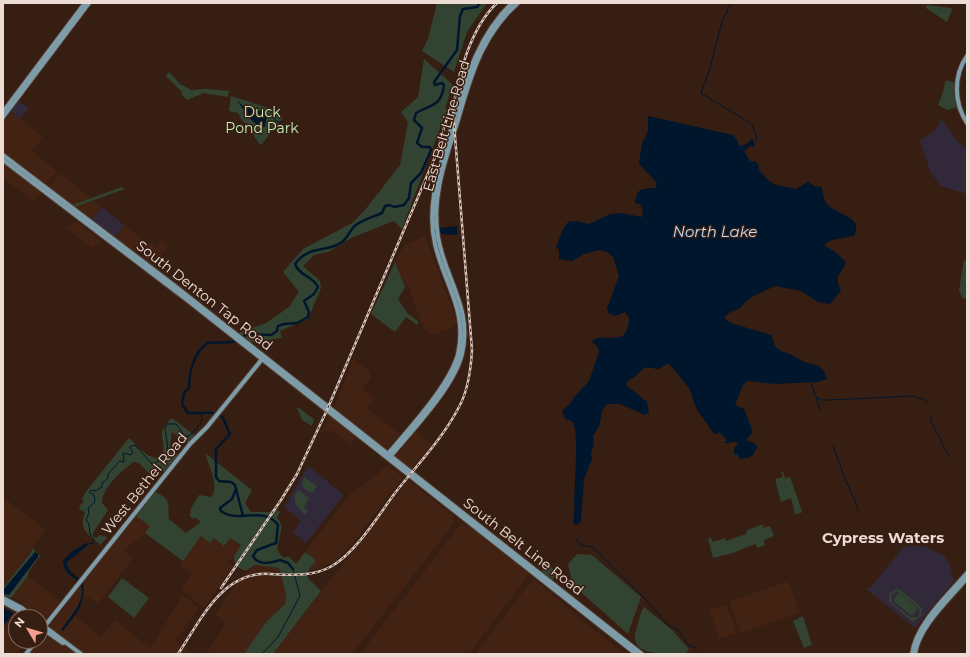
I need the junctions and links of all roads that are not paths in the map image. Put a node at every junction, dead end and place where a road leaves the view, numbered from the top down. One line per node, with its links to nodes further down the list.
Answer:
1 (85, 3): 10 (main road)
2 (89, 3): 10 (main road)
3 (512, 3): 5 (main road, East Belt Line Road)
4 (518, 3): 5 (main road, East Belt Line Road)
5 (507, 11): 8 (main road, East Belt Line Road); 16 (main road, East Belt Line Road)
6 (967, 56): 13 (main road)
7 (967, 60): 12 (main road)
8 (469, 69): 9 (main road); 16 (main road, East Belt Line Road)
9 (461, 84)
10 (5, 111): 11 (main road)
11 (3, 117)
12 (967, 118)
13 (967, 123)
14 (3, 155): 15 (main road, South Denton Tap Road)
15 (5, 160): 20 (main road, South Denton Tap Road)
16 (444, 161): 17 (main road, East Belt Line Road); 18 (main road, East Belt Line Road)
17 (432, 213): 18 (main road); 19 (main road, East Belt Line Road)
18 (436, 216): 19 (main road, East Belt Line Road)
19 (436, 237): 21 (main road, East Belt Line Road)
20 (262, 357): 21 (main road, South Denton Tap Road); 30 (main road, West Bethel Road)
21 (388, 457): 29 (main road, South Belt Line Road)
22 (967, 573): 24 (main road)
23 (967, 578): 24 (main road)
24 (949, 597): 37 (main road); 38 (main road)
25 (3, 598): 28 (main road)
26 (3, 602): 27 (main road)
27 (16, 609)
28 (23, 609)
29 (593, 618): 35 (main road, South Belt Line Road); 36 (main road, South Belt Line Road)
30 (48, 623)
31 (48, 632): 32 (main road)
32 (69, 646): 33 (main road); 34 (main road)
33 (76, 654)
34 (80, 654)
35 (636, 654)
36 (642, 654)
37 (912, 654)
38 (916, 654)

